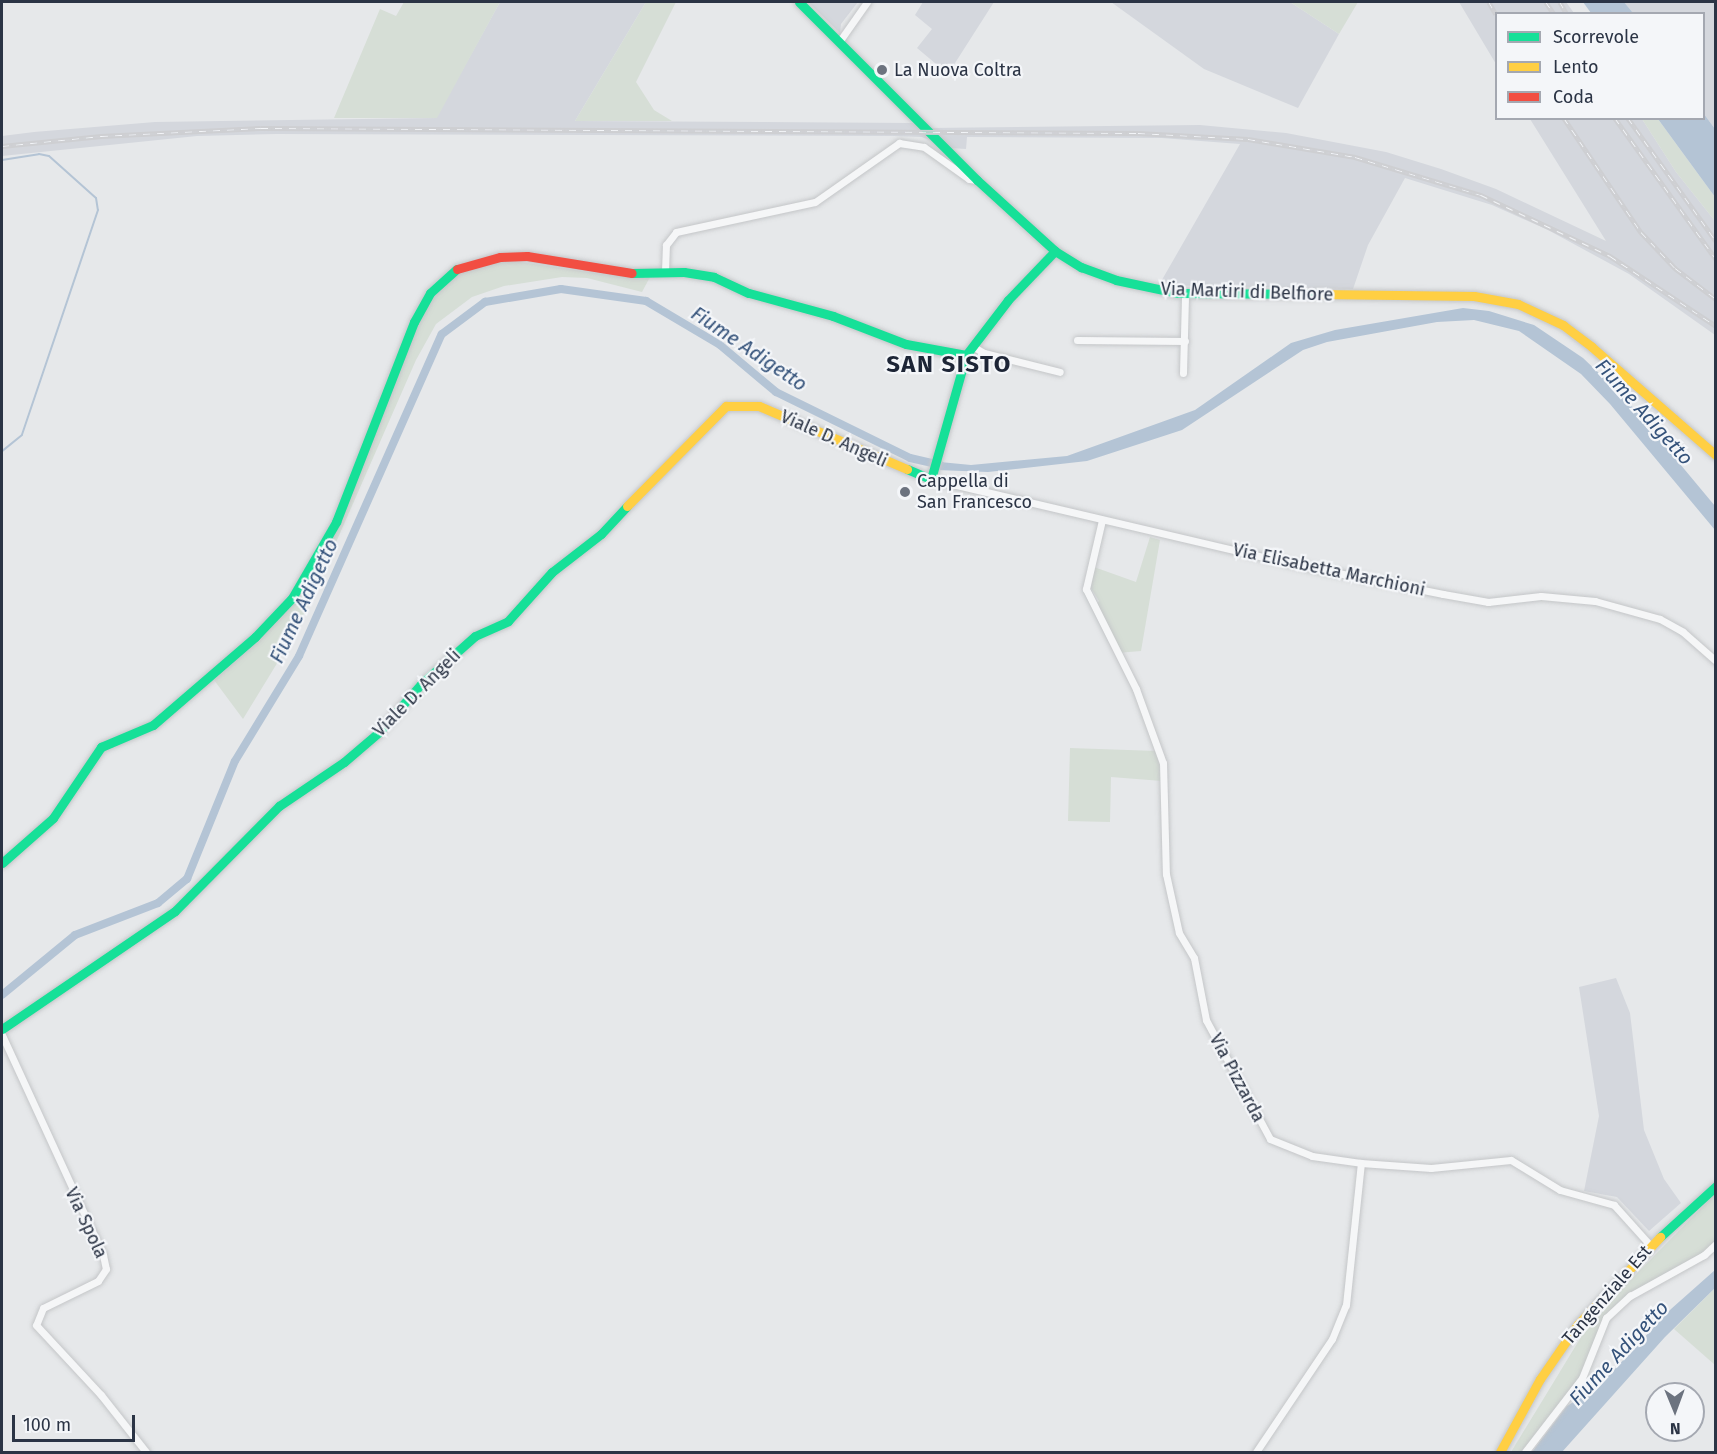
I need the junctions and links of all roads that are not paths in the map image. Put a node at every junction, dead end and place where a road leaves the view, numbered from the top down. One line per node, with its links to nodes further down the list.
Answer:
1 (799, 2): 3 (street, Via Martiri di Belfiore)
2 (867, 2): 3 (street)
3 (839, 42): 4 (street, Via Martiri di Belfiore)
4 (977, 180): 5 (street, Via Martiri di Belfiore); 6 (street)
5 (1055, 251): 7 (street, Via Martiri di Belfiore); 10 (street)
6 (665, 272): 11 (street); 18 (street)
7 (1185, 294): 9 (street); 14 (street, Via Martiri di Belfiore)
8 (1077, 340): 9 (street)
9 (1185, 341): 13 (street)
10 (972, 346): 11 (street); 12 (street)
11 (966, 355): 15 (street)
12 (1060, 372)
13 (1182, 373)
14 (1716, 455)
15 (932, 476): 16 (street, Via Elisabetta Marchioni); 19 (street, Viale D. Angeli)
16 (1102, 520): 17 (street, Via Elisabetta Marchioni); 21 (street, Via Pizzarda)
17 (1716, 662)
18 (2, 863)
19 (2, 1029)
20 (2, 1035): 25 (street, Via Spola)
21 (1360, 1162): 24 (street, Via Pizzarda); 26 (street)
22 (1716, 1186): 24 (street, Tangenziale Est)
23 (1716, 1244): 28 (street)
24 (1650, 1245): 27 (street, Tangenziale Est)
25 (146, 1452)
26 (1256, 1452)
27 (1500, 1452)
28 (1525, 1452)

